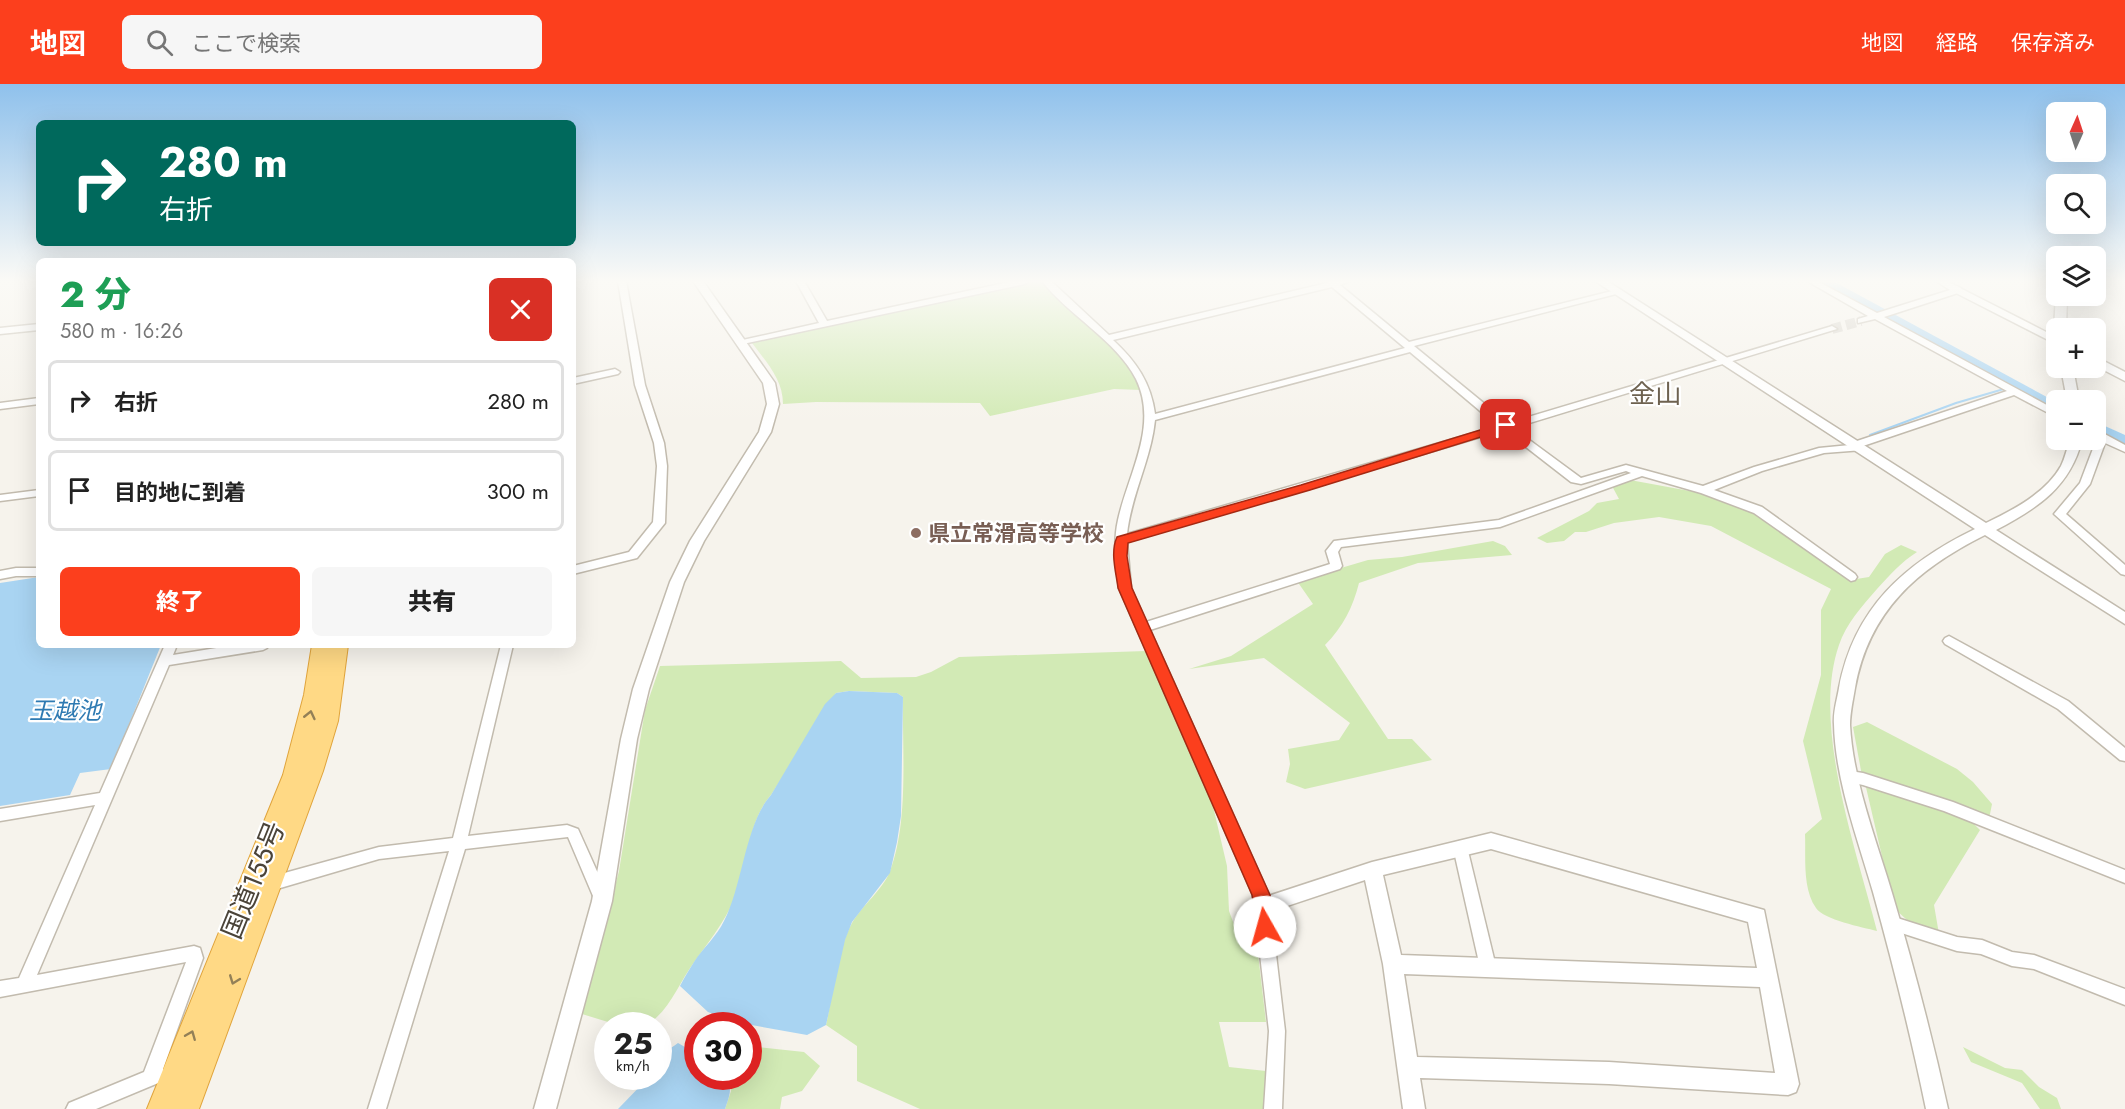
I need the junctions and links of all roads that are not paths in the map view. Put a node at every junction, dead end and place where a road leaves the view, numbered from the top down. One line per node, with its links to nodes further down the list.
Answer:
1 (21, 329): 13 (street)
2 (630, 329): 40 (street)
3 (731, 329): 16 (street)
4 (807, 329): 16 (street)
5 (1099, 329): 15 (street)
6 (1146, 329): 15 (street)
7 (1387, 329): 17 (street)
8 (1476, 329): 17 (street)
9 (1675, 329): 18 (street)
10 (1832, 329): 18 (street)
11 (1898, 329): 23 (street)
12 (2033, 329): 14 (street)
13 (0, 331)
14 (2046, 336)
15 (1109, 338): 27 (street)
16 (741, 343): 63 (street)
17 (1409, 347): 27 (street); 28 (street)
18 (1725, 361): 28 (street); 30 (street)
19 (2106, 367): 21 (street)
20 (615, 372): 22 (street)
21 (2125, 377)
22 (576, 380)
23 (2014, 392): 26 (street); 30 (street)
24 (36, 401): 25 (street)
25 (0, 406)
26 (2046, 409)
27 (1152, 418): 39 (street)
28 (1506, 425): 34 (street); 39 (street)
29 (2106, 439): 31 (street)
30 (1857, 447): 35 (street); 38 (street)
31 (2125, 449)
32 (2072, 450): 38 (street)
33 (2095, 450): 41 (street)
34 (1641, 473): 35 (street); 46 (street)
35 (1704, 490): 44 (street)
36 (36, 493): 37 (street)
37 (0, 498)
38 (1984, 529): 45 (street); 55 (street)
39 (1121, 540): 46 (street)
40 (576, 569)
41 (2125, 571)
42 (36, 572): 43 (street)
43 (0, 575)
44 (1851, 577)
45 (2125, 619)
46 (1142, 628): 64 (street)
47 (1949, 641): 54 (street)
48 (170, 648): 53 (street)
49 (244, 648): 53 (street)
50 (322, 648): 72 (highway, 国道155号, one-way to 50)
51 (338, 648): 62 (highway, 国道155号)
52 (506, 648): 58 (street)
53 (164, 661): 56 (street)
54 (2125, 756)
55 (1850, 777): 61 (street); 65 (street)
56 (105, 798): 57 (street); 69 (street)
57 (0, 815)
58 (459, 844): 62 (street); 63 (street); 78 (street)
59 (1460, 848): 60 (street); 67 (street); 68 (street)
60 (1372, 870): 64 (street); 66 (street)
61 (2125, 877)
62 (270, 884): 77 (highway, 国道155号, one-way to 77)
63 (602, 901): 79 (street)
64 (1263, 906): 80 (street)
65 (1891, 923): 71 (street); 82 (street)
66 (1393, 964): 67 (street); 73 (street)
67 (1488, 967): 68 (street)
68 (1767, 978): 73 (street)
69 (25, 983): 70 (street); 74 (street)
70 (0, 989)
71 (2125, 997)
72 (178, 1066): 74 (street); 76 (highway, 国道155号)
73 (1407, 1067): 81 (street)
74 (151, 1077): 75 (street)
75 (75, 1109)
76 (162, 1109)
77 (185, 1109)
78 (377, 1109)
79 (545, 1109)
80 (1273, 1109)
81 (1414, 1109)
82 (1937, 1109)

